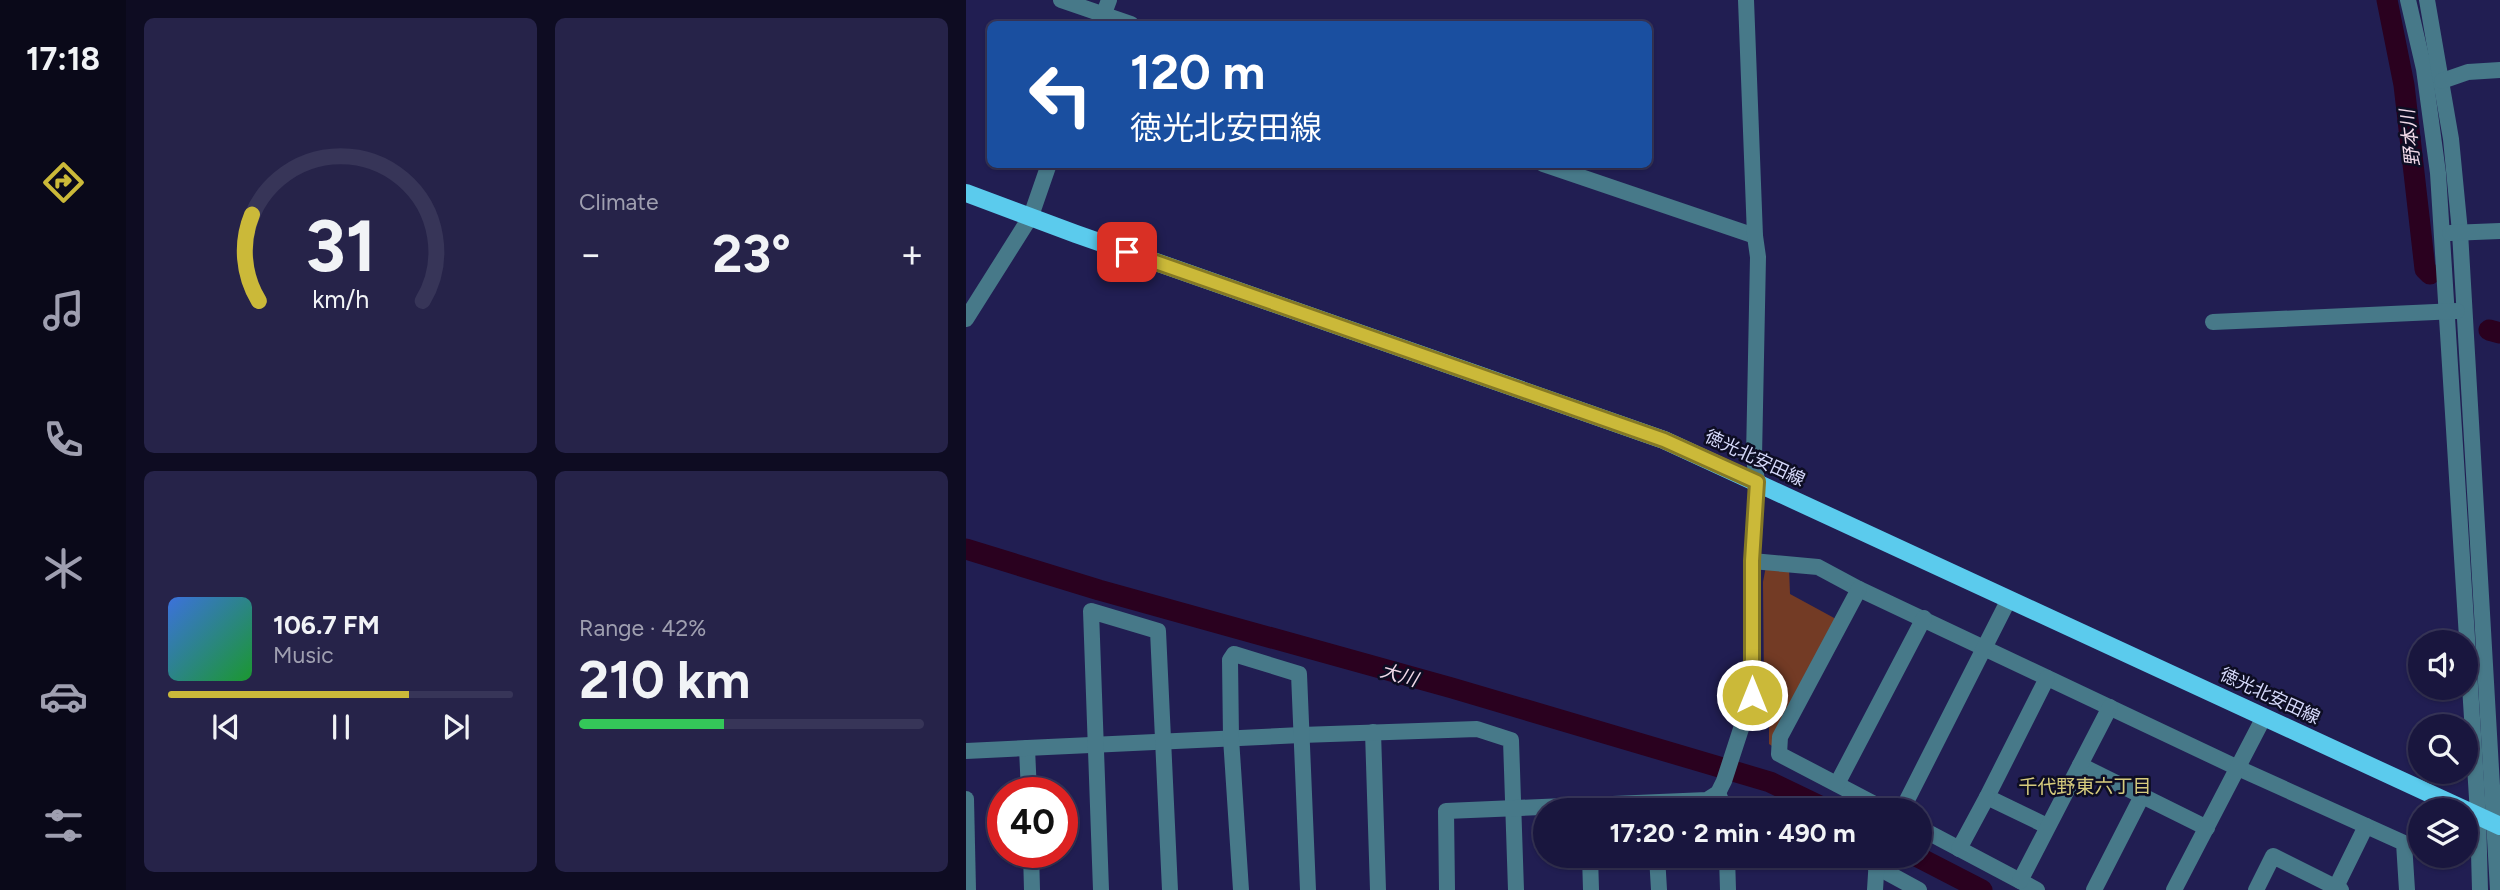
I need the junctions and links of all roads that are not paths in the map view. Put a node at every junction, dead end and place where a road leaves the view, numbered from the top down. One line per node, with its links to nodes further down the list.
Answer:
1 (1062, 0): 5 (street)
2 (1746, 0): 16 (street)
3 (2408, 0): 15 (street)
4 (2427, 0): 8 (street)
5 (1104, 13): 6 (street)
6 (1124, 21)
7 (2500, 70): 8 (street)
8 (2442, 80): 14 (street)
9 (1048, 168): 12 (street)
10 (1556, 168): 16 (street)
11 (966, 193): 12 (main road, 徳光北安田線)
12 (1031, 216): 19 (street); 21 (main road, 徳光北安田線)
13 (2500, 231): 14 (street)
14 (2460, 232): 15 (street); 18 (street)
15 (2443, 234): 17 (street)
16 (1755, 236): 21 (street)
17 (2447, 311): 18 (street); 20 (street); 49 (street)
18 (2466, 311): 54 (street)
19 (966, 319)
20 (2213, 322)
21 (1757, 482): 22 (street); 24 (main road, 徳光北安田線)
22 (1752, 561): 23 (street); 41 (street)
23 (1859, 589): 25 (street); 40 (street)
24 (2008, 601): 26 (street); 29 (main road, 徳光北安田線)
25 (1924, 618): 26 (street); 40 (street)
26 (1985, 648): 27 (street); 47 (street)
27 (2047, 678): 28 (street); 43 (street)
28 (2110, 707): 37 (street); 38 (street)
29 (2264, 717): 38 (street); 48 (main road, 徳光北安田線)
30 (1373, 732): 31 (street); 51 (street); 74 (street)
31 (1301, 735): 32 (street); 32 (street); 73 (street)
32 (1231, 738): 33 (street); 72 (street)
33 (1164, 742): 34 (street); 34 (street); 71 (street)
34 (1096, 746): 35 (street); 70 (street)
35 (1027, 748): 36 (street); 39 (street)
36 (966, 751)
37 (2080, 765): 42 (street); 55 (street)
38 (2238, 768): 56 (street); 57 (street)
39 (1028, 777)
40 (1837, 784): 46 (street)
41 (1721, 787): 44 (street); 45 (street)
42 (2142, 796): 57 (street); 83 (street)
43 (1987, 797): 55 (street); 59 (street)
44 (1709, 798)
45 (1723, 798)
46 (1863, 798)
47 (1908, 798)
48 (2443, 798)
49 (2477, 798)
50 (966, 799): 68 (street)
51 (1513, 807): 52 (street); 75 (street); 76 (street)
52 (1533, 807)
53 (2478, 814): 54 (main road, 徳光北安田線); 87 (street)
54 (2497, 825): 88 (street)
55 (2047, 826): 66 (street)
56 (2366, 826): 67 (street); 86 (street)
57 (2207, 828): 84 (street)
58 (1932, 834): 59 (street)
59 (1959, 849): 66 (street)
60 (1031, 868): 69 (street)
61 (1590, 868): 77 (street)
62 (1658, 868): 78 (street)
63 (1727, 868): 79 (street)
64 (1876, 868): 80 (street)
65 (1886, 868): 81 (street)
66 (2020, 881): 82 (street)
67 (2338, 889): 85 (street)
68 (968, 890)
69 (1032, 890)
70 (1101, 890)
71 (1170, 890)
72 (1241, 890)
73 (1308, 890)
74 (1378, 890)
75 (1447, 890)
76 (1516, 890)
77 (1591, 890)
78 (1659, 890)
79 (1728, 890)
80 (1875, 890)
81 (1919, 890)
82 (2037, 890)
83 (2094, 890)
84 (2174, 890)
85 (2256, 890)
86 (2406, 890)
87 (2480, 890)
88 (2498, 890)

